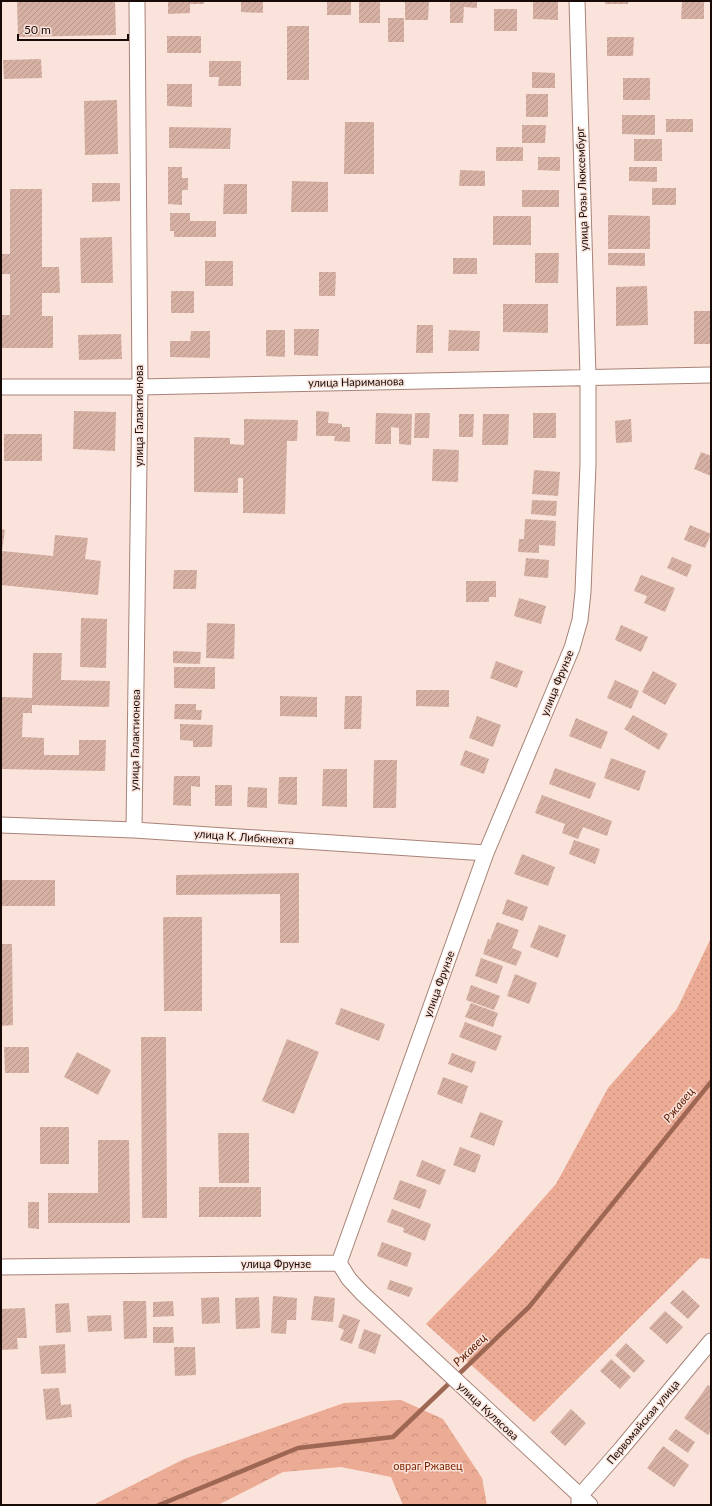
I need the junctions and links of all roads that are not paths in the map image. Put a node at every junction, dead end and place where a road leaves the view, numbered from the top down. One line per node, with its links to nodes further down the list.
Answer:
1 (137, 1): 6 (street, улица Галактионова)
2 (577, 1): 4 (street, улица Розы Люксембург)
3 (711, 375): 4 (street, улица Нариманова)
4 (588, 376): 6 (street, улица Нариманова); 9 (street, улица Фрунзе)
5 (1, 387): 6 (street, улица Нариманова)
6 (140, 387): 8 (street, улица Галактионова)
7 (1, 825): 8 (street, улица К. Либкнехта)
8 (134, 830): 9 (street, улица К. Либкнехта)
9 (486, 853): 10 (street, улица Фрунзе)
10 (339, 1264): 11 (street, улица Фрунзе); 13 (street, улица Кулясова)
11 (1, 1267)
12 (711, 1341): 13 (street, Первомайская улица)
13 (583, 1502)

